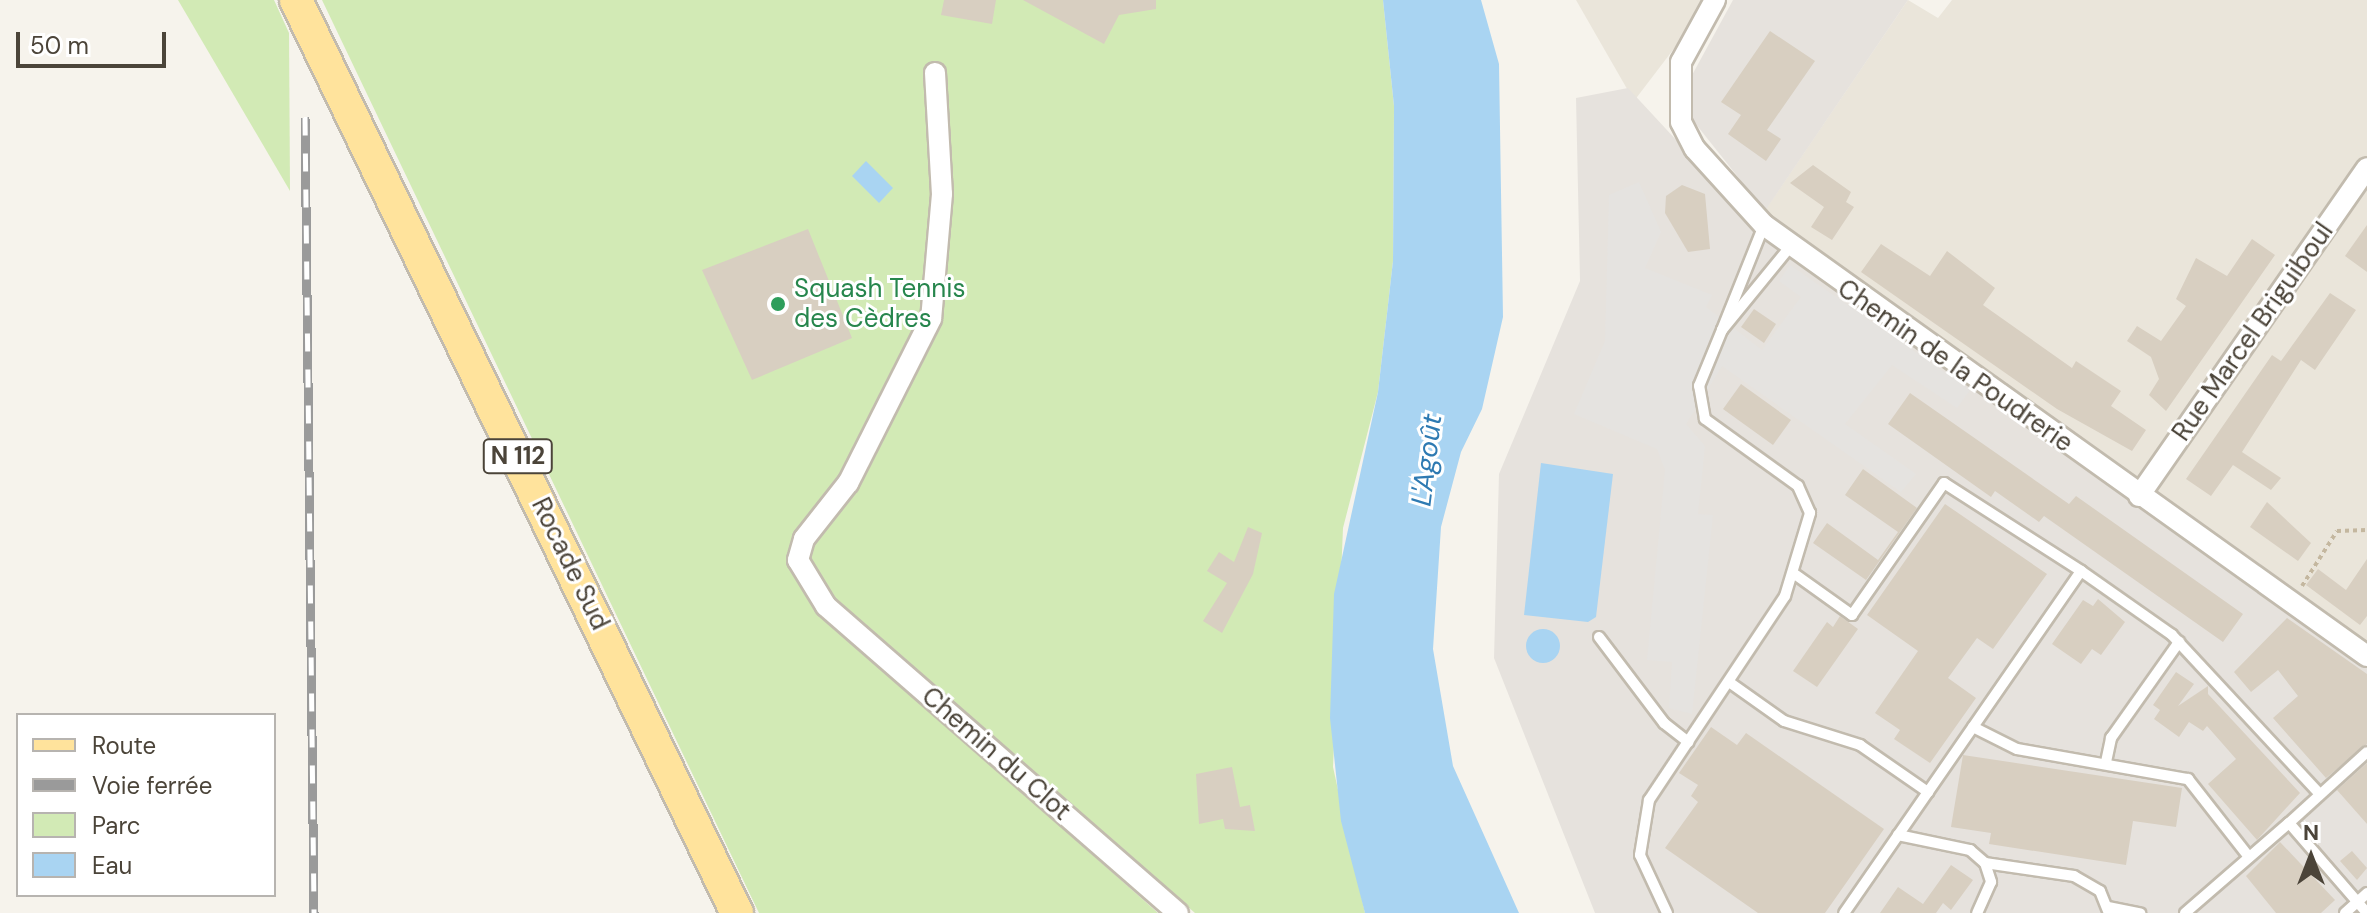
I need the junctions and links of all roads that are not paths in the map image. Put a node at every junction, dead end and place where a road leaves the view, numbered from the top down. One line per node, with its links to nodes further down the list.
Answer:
1 (296, 0): 28 (main road, Rocade Sud / N 112)
2 (1715, 0): 5 (street, Chemin de la Poudrerie)
3 (935, 73): 29 (street, Chemin du Clot)
4 (2367, 168): 8 (street, Rue Marcel Briguiboul)
5 (1764, 225): 6 (street, Chemin de la Poudrerie); 7 (lane)
6 (1790, 247): 7 (lane); 8 (street, Chemin de la Poudrerie)
7 (1722, 330): 10 (lane)
8 (2139, 496): 13 (street, Chemin de la Poudrerie)
9 (2081, 571): 10 (lane); 12 (lane); 15 (lane)
10 (1796, 575): 14 (lane)
11 (1599, 637): 16 (lane)
12 (2179, 642): 18 (lane); 20 (lane)
13 (2367, 656)
14 (1729, 682): 16 (lane); 19 (lane)
15 (1973, 727): 18 (lane); 19 (lane)
16 (1688, 742): 30 (lane)
17 (2367, 752): 20 (lane)
18 (2106, 762): 23 (lane)
19 (1928, 792): 22 (lane)
20 (2320, 794): 21 (lane)
21 (2289, 823): 23 (lane); 26 (lane)
22 (1898, 835): 24 (lane); 31 (lane)
23 (2249, 857): 34 (lane)
24 (1985, 863): 27 (lane); 32 (lane)
25 (2367, 893): 26 (lane)
26 (2357, 902): 35 (lane); 36 (lane)
27 (2109, 910): 33 (lane)
28 (737, 913)
29 (1178, 913)
30 (1667, 913)
31 (1844, 913)
32 (1977, 913)
33 (2140, 913)
34 (2185, 913)
35 (2345, 913)
36 (2367, 913)

